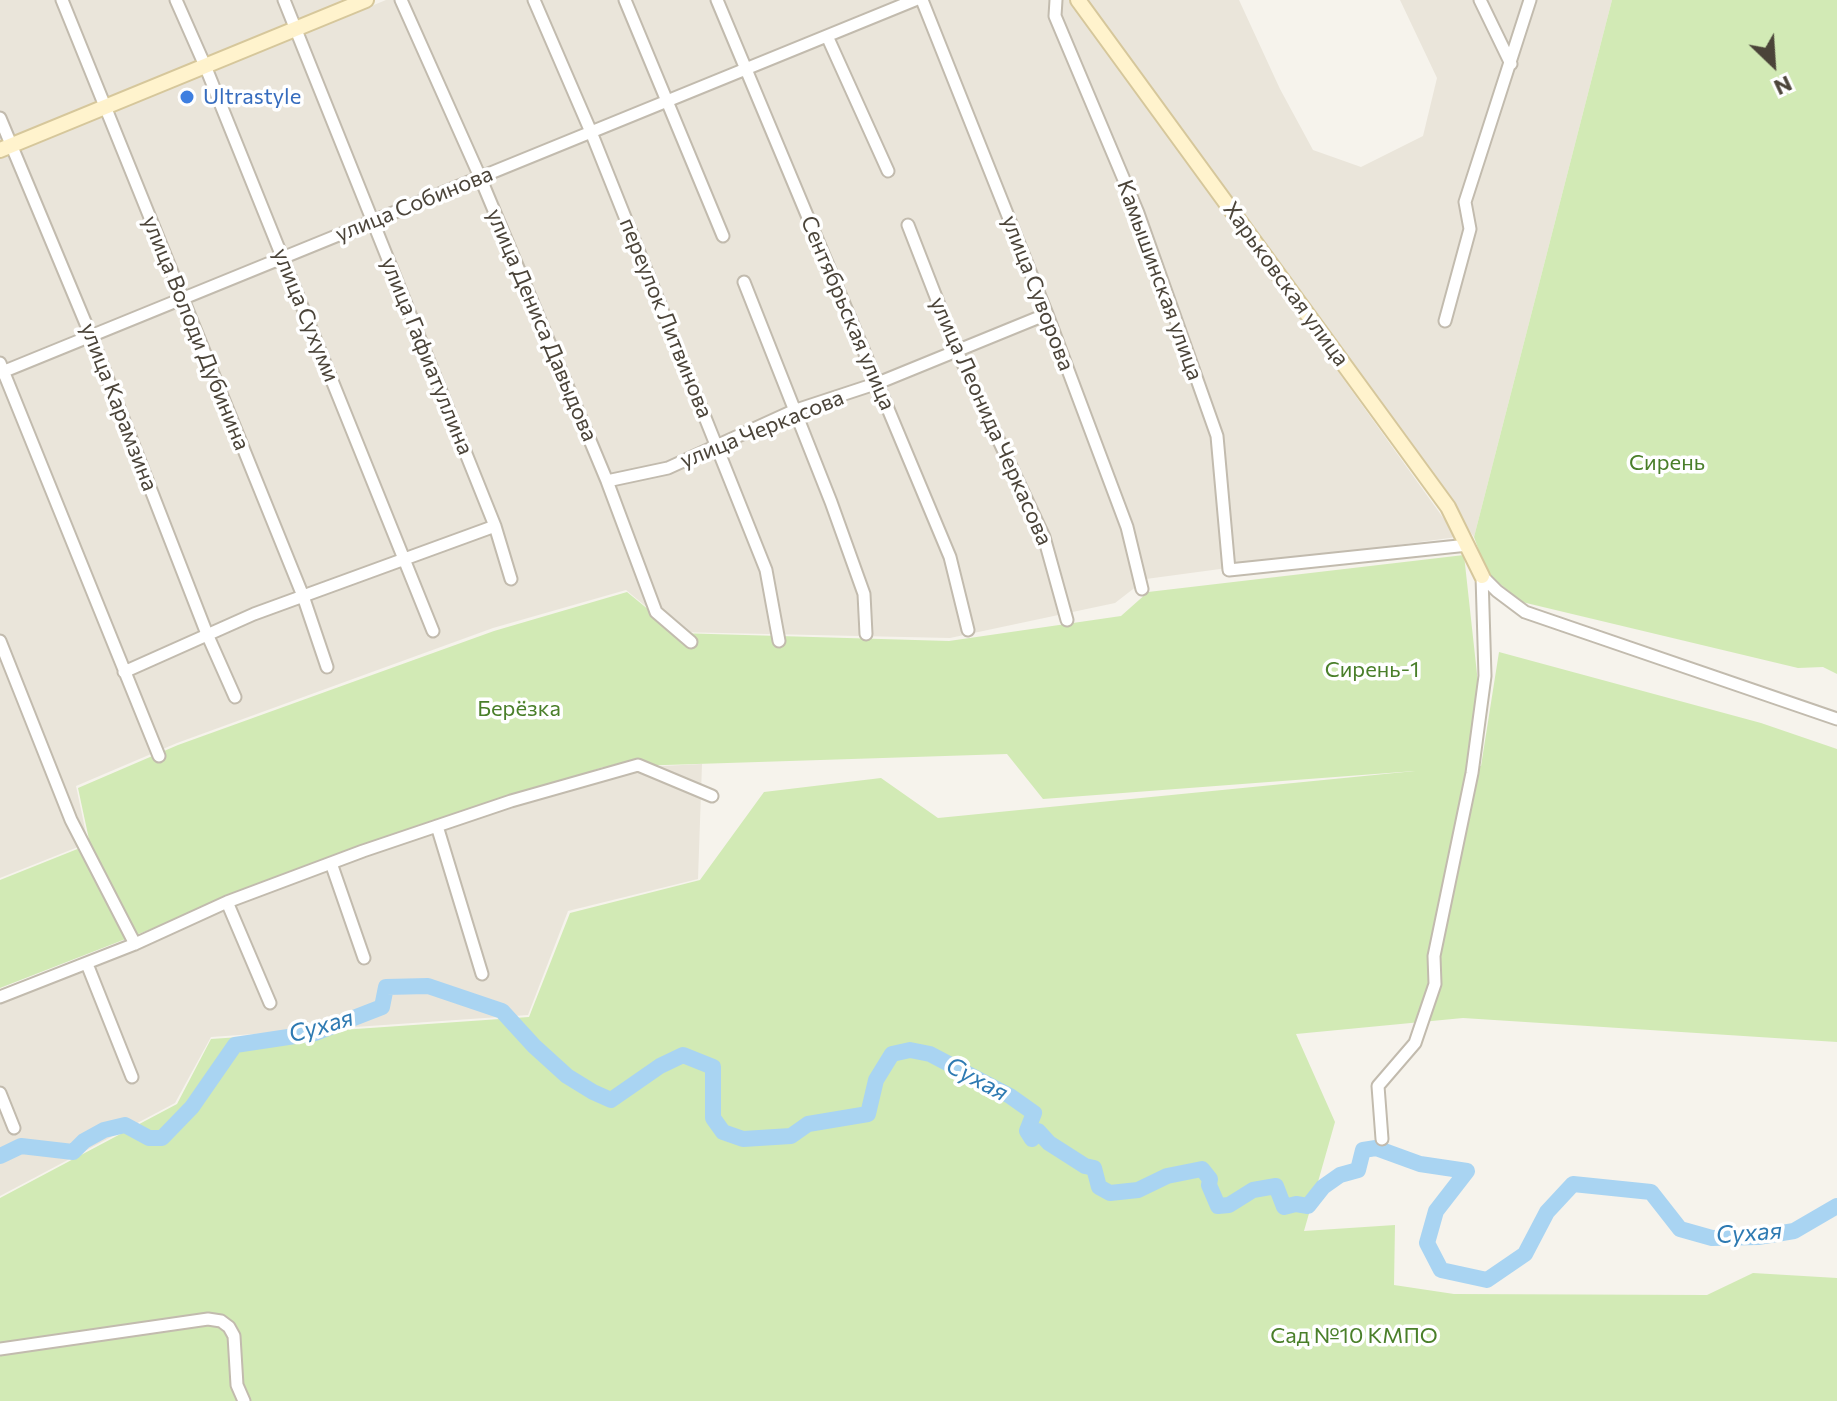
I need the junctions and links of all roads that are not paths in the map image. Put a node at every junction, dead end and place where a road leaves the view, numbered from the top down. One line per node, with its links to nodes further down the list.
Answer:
1 (62, 0): 21 (street, улица Володи Дубинина)
2 (176, 0): 18 (street, улица Сухуми)
3 (284, 0): 15 (street, улица Гафиатуллина)
4 (366, 0): 15 (street)
5 (401, 0): 26 (street, улица Дениса Давыдова)
6 (534, 0): 23 (street, переулок Литвинова)
7 (625, 0): 20 (street)
8 (717, 0): 19 (street, Сентябрьская улица)
9 (915, 0): 16 (street, улица Собинова)
10 (922, 0): 33 (street, улица Суворова)
11 (1056, 0): 43 (street, Камышинская улица)
12 (1078, 0): 43 (street, Харьковская улица)
13 (1480, 0): 17 (street)
14 (1530, 0): 17 (street)
15 (298, 30): 18 (street); 27 (street, улица Гафиатуллина)
16 (827, 36): 19 (street, улица Собинова); 25 (street)
17 (1511, 64): 34 (street)
18 (206, 68): 21 (street); 30 (street, улица Сухуми)
19 (745, 69): 20 (street, улица Собинова); 38 (street, Сентябрьская улица)
20 (666, 101): 23 (street, улица Собинова); 29 (street)
21 (104, 109): 24 (street); 32 (street, улица Володи Дубинина)
22 (0, 118): 24 (street, улица Карамзина)
23 (591, 132): 26 (street, улица Собинова); 40 (street, переулок Литвинова)
24 (5, 148): 35 (street, улица Карамзина)
25 (888, 171)
26 (480, 177): 27 (street, улица Собинова); 41 (street, улица Дениса Давыдова)
27 (372, 221): 30 (street, улица Собинова); 42 (street, улица Гафиатуллина)
28 (908, 225): 36 (street, улица Леонида Черкасова)
29 (723, 236)
30 (283, 258): 32 (street, улица Собинова); 44 (street, улица Сухуми)
31 (744, 282): 39 (street)
32 (181, 299): 35 (street, улица Собинова); 48 (street, улица Володи Дубинина)
33 (1047, 314): 36 (street, улица Черкасова); 47 (street, улица Суворова)
34 (1445, 321)
35 (91, 336): 37 (street, улица Собинова); 52 (street, улица Карамзина)
36 (957, 351): 38 (street, улица Черкасова); 49 (street, улица Леонида Черкасова)
37 (1, 369): 58 (street)
38 (878, 383): 39 (street, улица Черкасова); 50 (street, Сентябрьская улица)
39 (793, 411): 40 (street, улица Черкасова); 53 (street)
40 (716, 444): 41 (street, улица Черкасова); 55 (street, переулок Литвинова)
41 (607, 481): 56 (street, улица Дениса Давыдова)
42 (495, 526): 44 (street); 46 (street, улица Гафиатуллина)
43 (1468, 545): 45 (street, Харьковская улица)
44 (403, 559): 48 (street); 51 (street, улица Сухуми)
45 (1482, 576): 60 (street); 75 (street)
46 (511, 579)
47 (1142, 589)
48 (303, 596): 52 (street); 57 (street, улица Володи Дубинина)
49 (1067, 620)
50 (968, 630)
51 (433, 631)
52 (207, 634): 58 (street); 59 (street, улица Карамзина)
53 (866, 634)
54 (0, 641): 66 (street)
55 (779, 641)
56 (691, 642)
57 (327, 667)
58 (124, 672): 61 (street)
59 (235, 697)
60 (1837, 719)
61 (159, 756)
62 (712, 796): 63 (street)
63 (437, 826): 64 (street); 69 (street)
64 (331, 863): 65 (street); 67 (street)
65 (227, 902): 66 (street); 71 (street)
66 (135, 944): 68 (street)
67 (364, 958)
68 (87, 964): 70 (street); 72 (street)
69 (482, 974)
70 (0, 997)
71 (270, 1003)
72 (132, 1077)
73 (0, 1093): 74 (street)
74 (14, 1128)
75 (1382, 1139)
76 (0, 1349): 77 (street)
77 (244, 1401)

